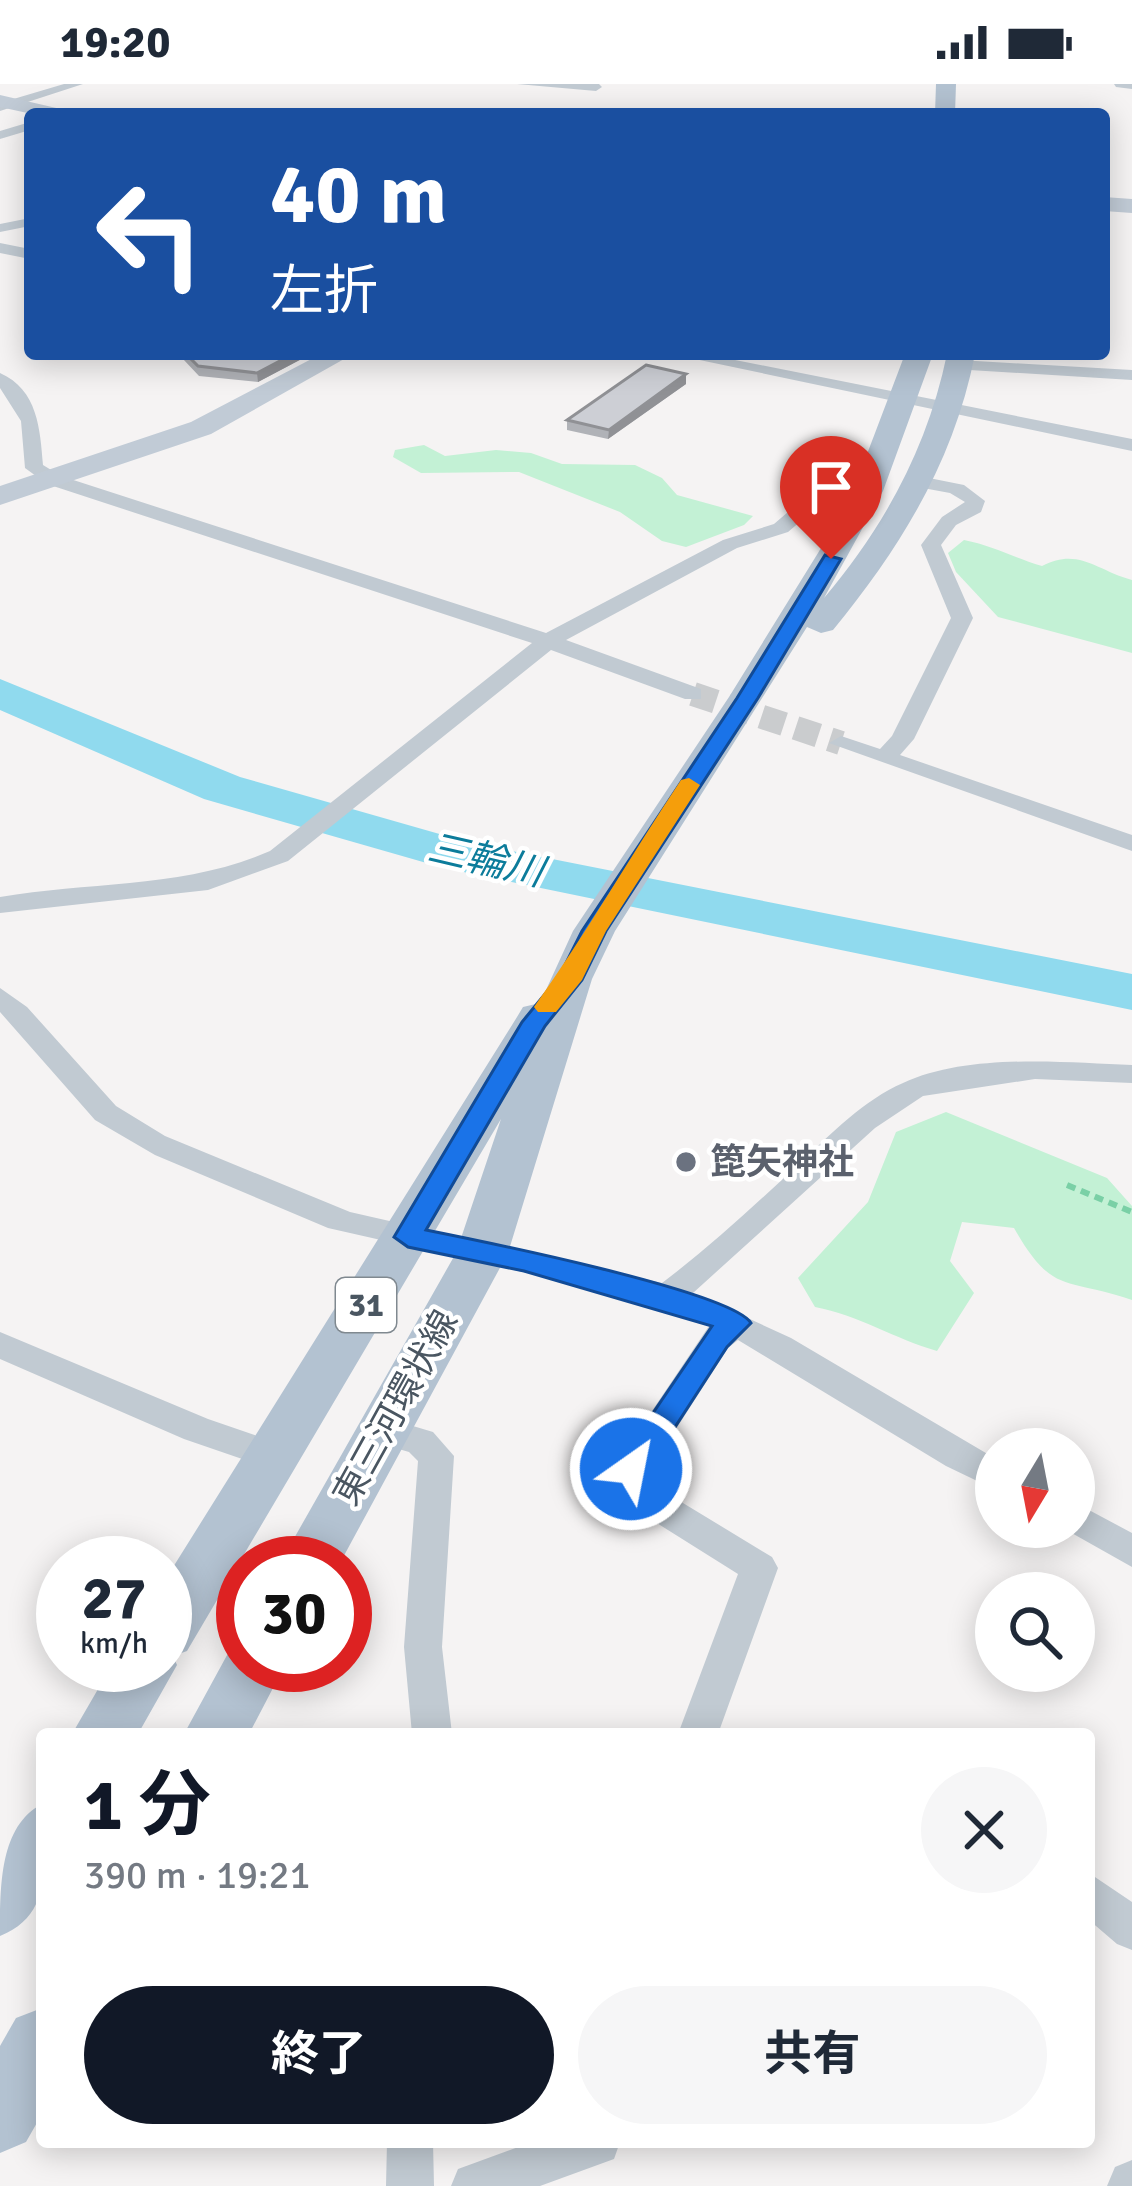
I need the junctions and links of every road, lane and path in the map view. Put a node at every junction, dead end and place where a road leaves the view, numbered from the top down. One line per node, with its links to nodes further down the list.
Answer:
1 (77, 84): 6 (street)
2 (523, 84): 5 (street)
3 (1120, 84): 4 (street)
4 (1132, 85)
5 (594, 91)
6 (4, 104)
7 (329, 360): 16 (street)
8 (709, 360): 13 (street)
9 (917, 360): 13 (main road, 東三河環状線 / 31)
10 (960, 360): 11 (street); 14 (main road, 東三河環状線 / 31)
11 (1132, 375)
12 (0, 378): 16 (street)
13 (904, 401): 14 (street); 18 (main road, 東三河環状線 / 31)
14 (945, 409): 15 (street); 17 (main road, 東三河環状線 / 31)
15 (1132, 445)
16 (54, 480): 19 (street); 20 (street)
17 (919, 482): 22 (main road, 東三河環状線 / 31); 24 (street)
18 (868, 491): 20 (street); 22 (main road, 東三河環状線 / 31)
19 (0, 496)
20 (548, 641): 21 (street); 26 (street)
21 (693, 694)
22 (748, 698): 27 (main road, 東三河環状線 / 31)
23 (841, 743): 24 (street)
24 (885, 758): 25 (street)
25 (1132, 843)
26 (0, 905)
27 (570, 980): 32 (main road, 東三河環状線 / 31); 33 (main road, 東三河環状線 / 31)
28 (0, 997): 32 (street)
29 (1132, 1074): 34 (street)
30 (1067, 1185): 31 (path)
31 (1132, 1212)
32 (408, 1237): 33 (street); 38 (main road, 東三河環状線 / 31)
33 (482, 1253): 34 (street); 37 (main road, 東三河環状線 / 31)
34 (664, 1298): 35 (street)
35 (736, 1323): 39 (street); 49 (street)
36 (0, 1345): 38 (street)
37 (383, 1431): 41 (main road, 東三河環状線 / 31); 48 (street)
38 (274, 1456): 43 (main road, 東三河環状線 / 31)
39 (975, 1466)
40 (1095, 1530): 42 (street)
41 (325, 1536)
42 (1132, 1552)
43 (192, 1590)
44 (130, 1692): 46 (main road)
45 (239, 1692): 47 (main road)
46 (108, 1728)
47 (219, 1728)
48 (431, 1728)
49 (700, 1728)
50 (36, 1844): 52 (main road)
51 (1095, 1898): 53 (street)
52 (0, 1903)
53 (1132, 1929)
54 (36, 2054): 55 (main road)
55 (0, 2116)
56 (410, 2148): 58 (street)
57 (580, 2148): 59 (street)
58 (410, 2186)
59 (475, 2186)

